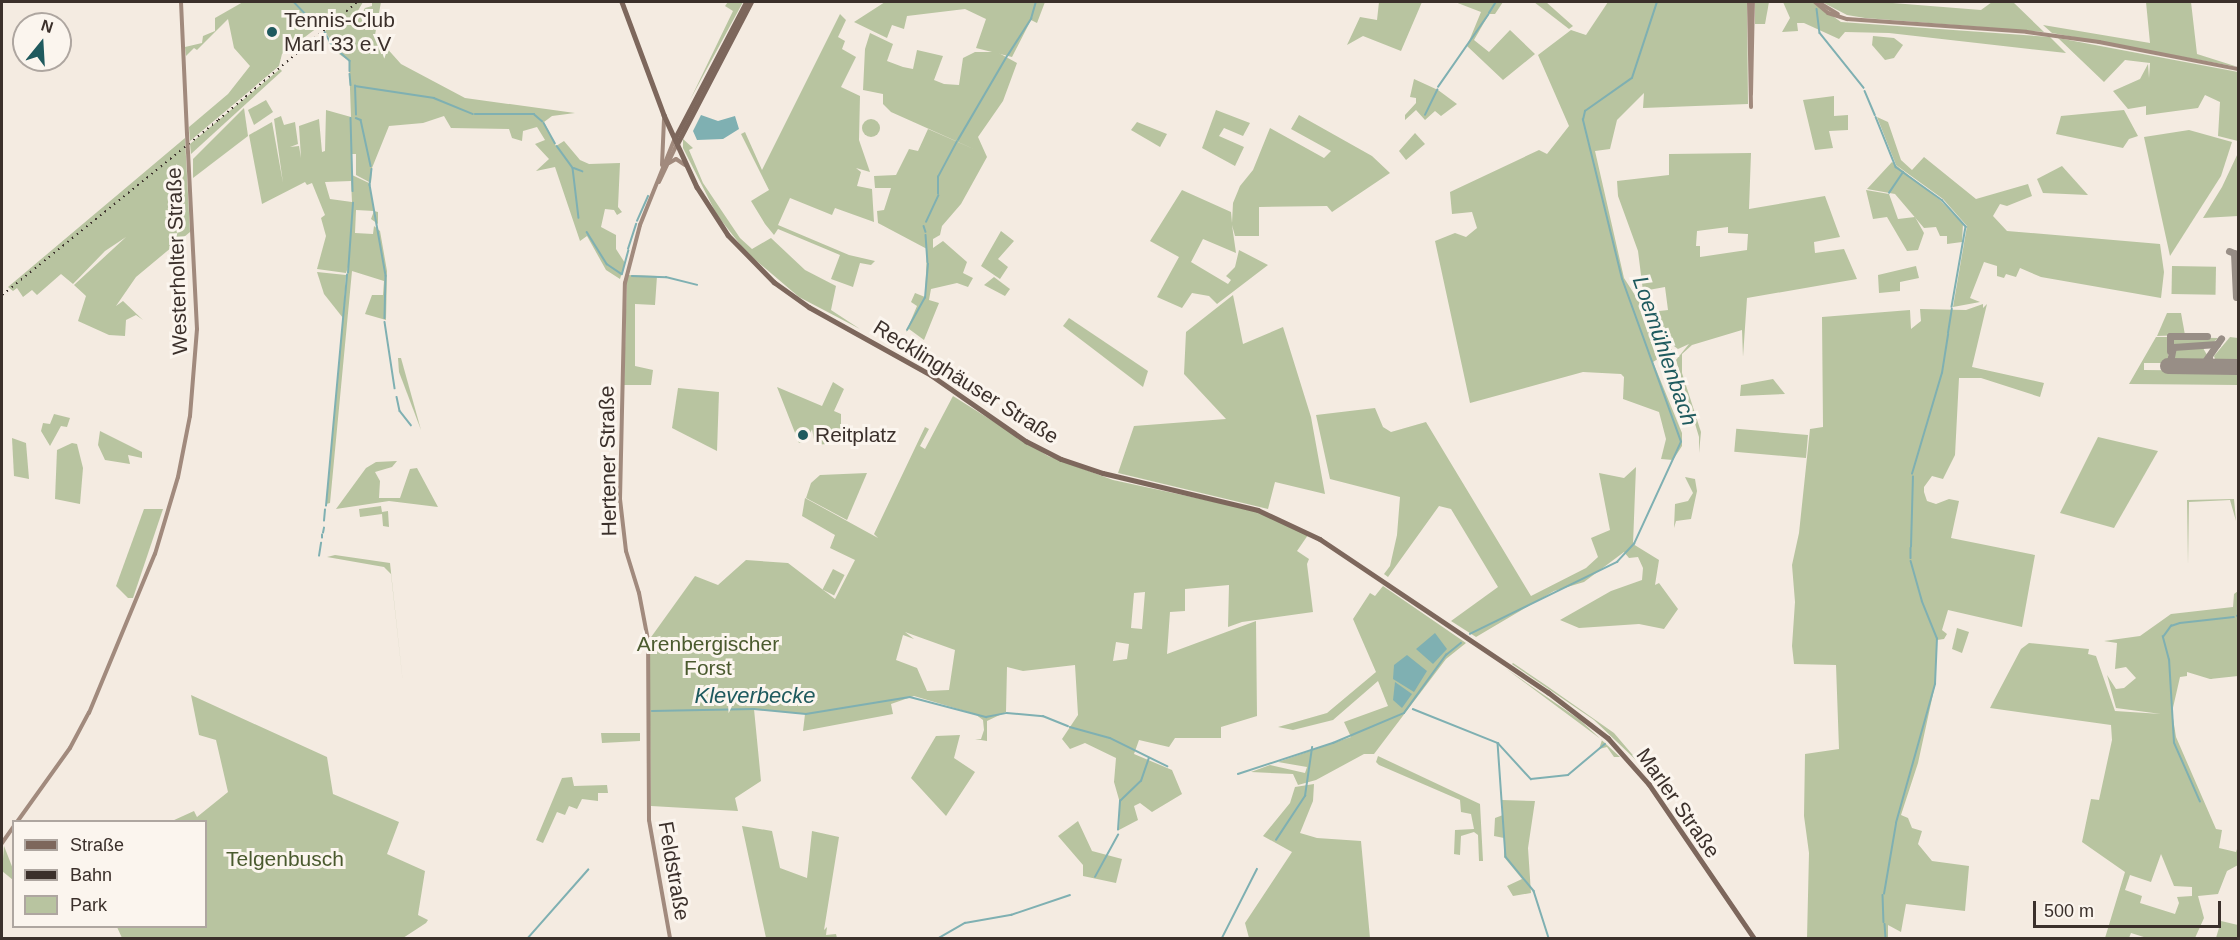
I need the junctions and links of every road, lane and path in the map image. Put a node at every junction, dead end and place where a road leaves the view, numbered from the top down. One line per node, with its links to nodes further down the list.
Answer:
1 (181, 2): 19 (main road, Westerholter Straße, bridge)
2 (622, 2): 9 (main road, Recklinghäuser Straße)
3 (746, 2): 10 (main road)
4 (751, 2): 12 (main road)
5 (1751, 2): 7 (main road)
6 (1816, 2): 8 (main road)
7 (1750, 32): 7 (main road)
8 (2238, 69)
9 (664, 115): 11 (main road, Recklinghäuser Straße); 15 (main road)
10 (683, 121): 11 (main road); 12 (main road)
11 (667, 122): 12 (main road, Recklinghäuser Straße)
12 (676, 141): 13 (main road, Hertener Straße); 14 (main road, Recklinghäuser Straße); 15 (main road, Hertener Straße)
13 (669, 163): 14 (main road); 16 (main road, Hertener Straße)
14 (687, 166): 17 (main road, Recklinghäuser Straße)
15 (661, 170): 16 (main road, Hertener Straße)
16 (656, 188): 18 (main road, Hertener Straße)
17 (1471, 641): 23 (main road, Marler Straße)
18 (648, 808): 22 (main road, Feldstraße)
19 (18, 820)
20 (12, 829): 21 (main road)
21 (2, 843)
22 (670, 939)
23 (1754, 939)

